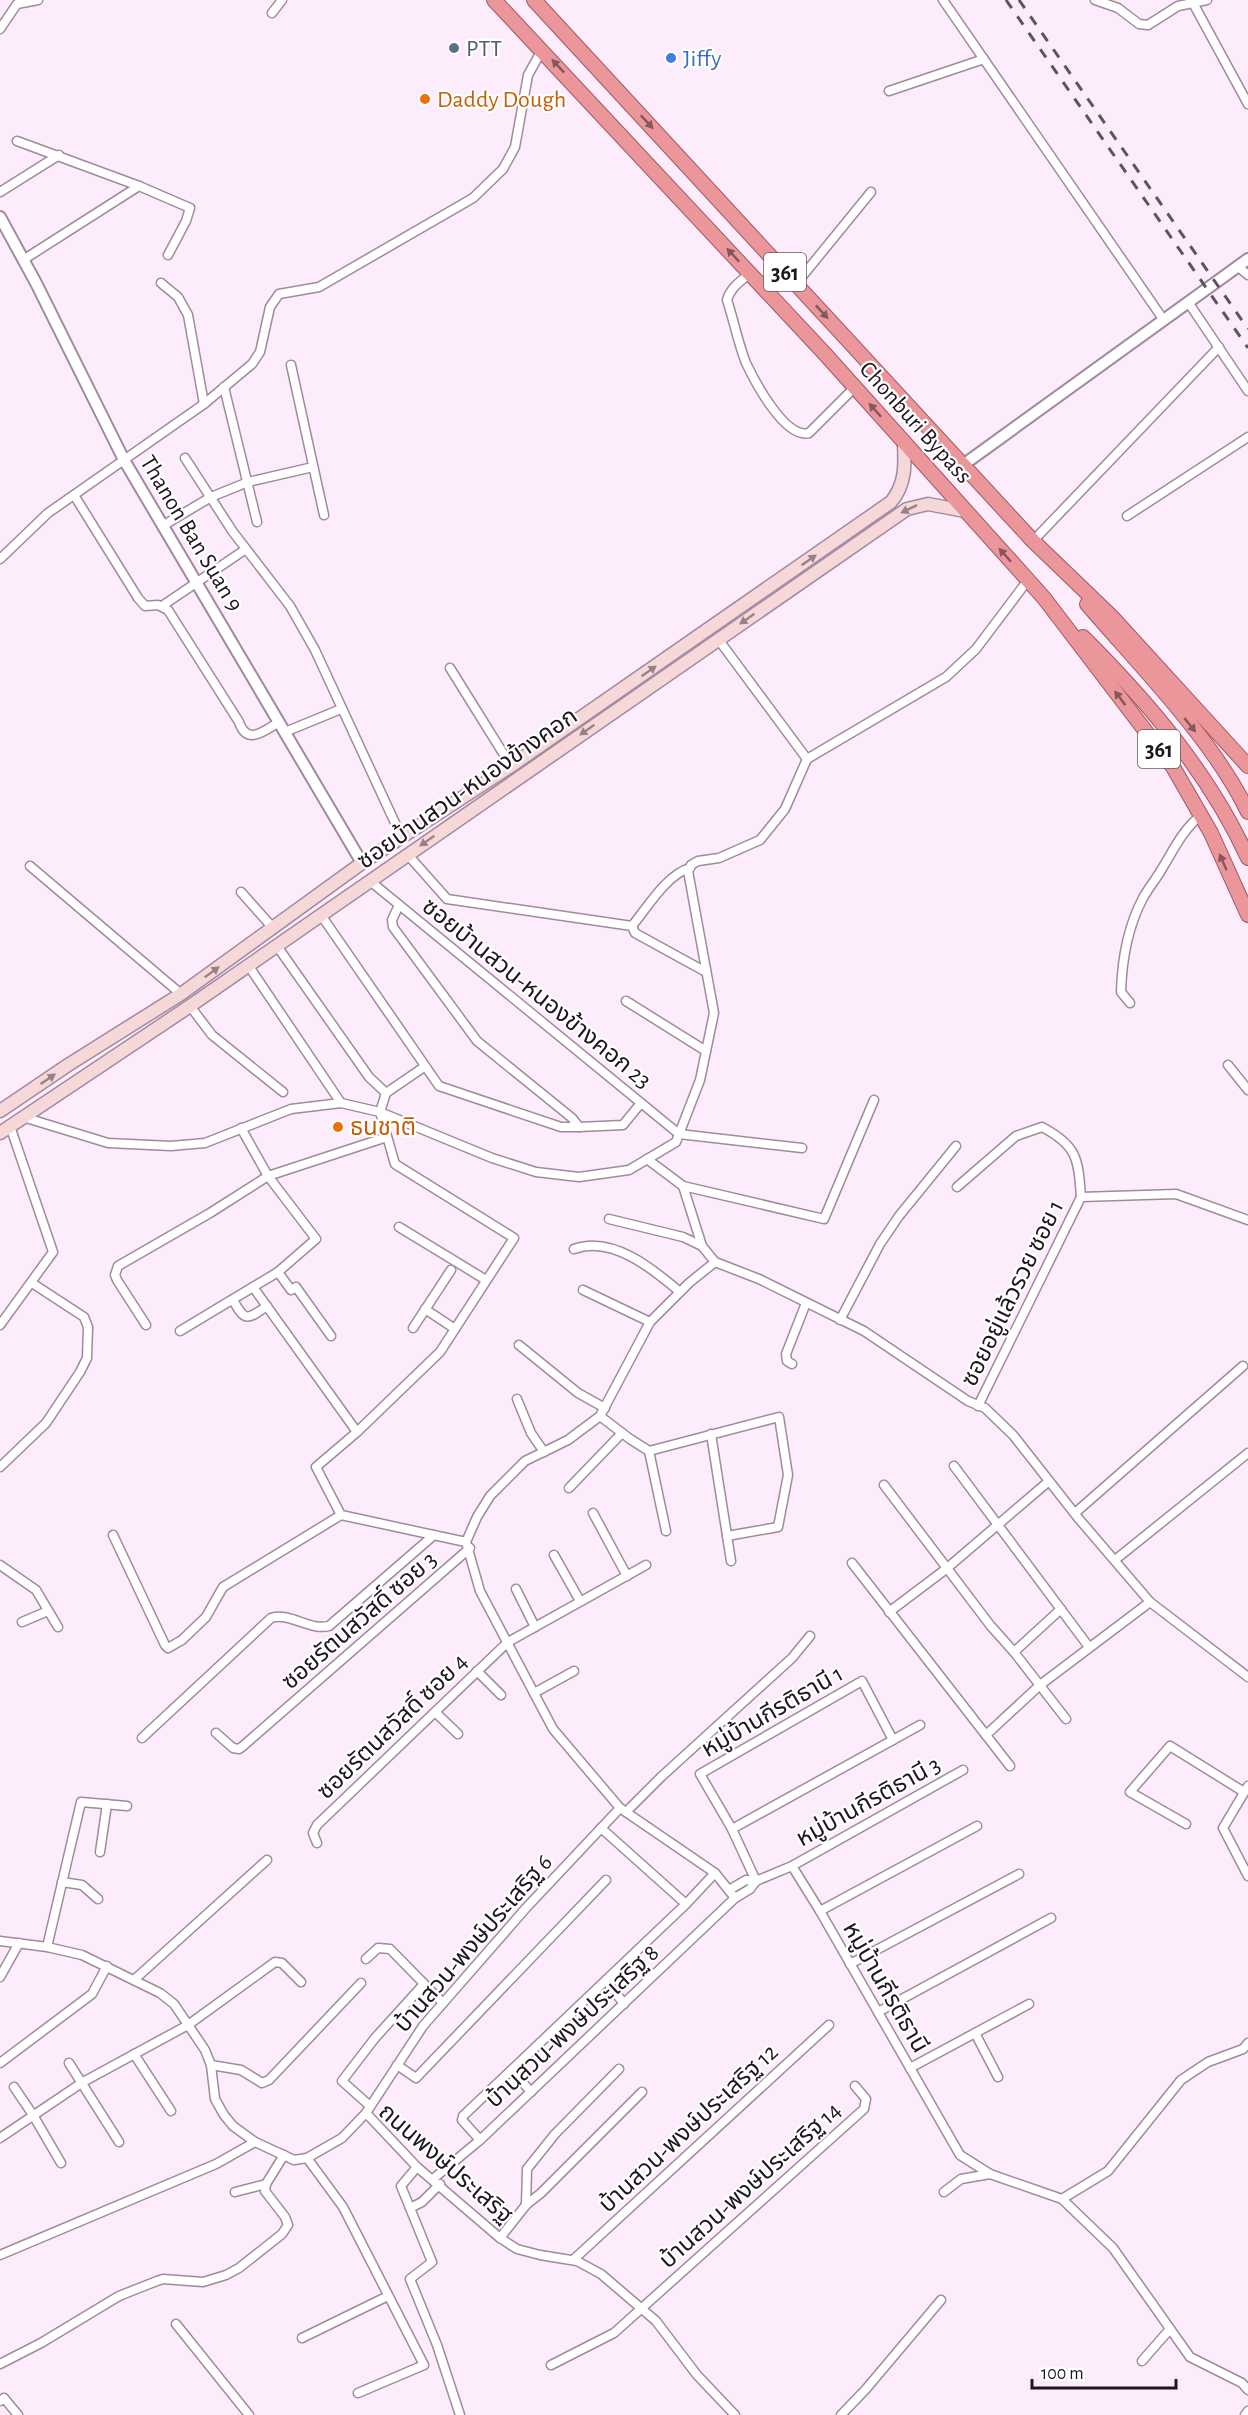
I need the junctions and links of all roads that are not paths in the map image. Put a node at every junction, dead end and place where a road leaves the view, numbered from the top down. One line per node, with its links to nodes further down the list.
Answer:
1 (38, 0): 10 (street)
2 (282, 0): 9 (street)
3 (494, 0): 11 (highway, Chonburi Bypass / 361)
4 (534, 0): 28 (highway, Chonburi Bypass / 361, one-way to 28)
5 (943, 0): 12 (street)
6 (1095, 0): 8 (street)
7 (1207, 0): 8 (street)
8 (1193, 3): 14 (street)
9 (272, 13)
10 (0, 29)
11 (542, 50): 25 (highway, Chonburi Bypass / 361, one-way to 11); 33 (street)
12 (984, 59): 13 (street); 30 (street)
13 (889, 91)
14 (1248, 105)
15 (16, 141): 16 (street)
16 (59, 155): 17 (street); 18 (street)
17 (139, 186): 21 (street); 23 (street)
18 (0, 192)
19 (871, 192): 28 (street)
20 (0, 217): 23 (street, Thanon Ban Suan 9)
21 (168, 255)
22 (1248, 259): 24 (street)
23 (23, 260): 40 (street, Thanon Ban Suan 9)
24 (1237, 266): 26 (street); 29 (street)
25 (750, 273): 34 (highway, Chonburi Bypass / 361); 34 (street)
26 (1248, 275)
27 (161, 283): 36 (street)
28 (796, 284): 41 (highway, Chonburi Bypass / 361, one-way to 41)
29 (1188, 302): 30 (street); 31 (street)
30 (1163, 319): 41 (street)
31 (1219, 348): 35 (street); 51 (street)
32 (291, 365): 42 (street)
33 (224, 387): 36 (street); 43 (street)
34 (855, 387): 38 (highway, Chonburi Bypass / 361, one-way to 34)
35 (1248, 391)
36 (204, 404): 40 (street)
37 (1248, 437): 48 (street)
38 (904, 443): 46 (highway, Chonburi Bypass / 361); 64 (main road, ซอยบ้านสวน-หนองข้างคอก, one-way to 38)
39 (185, 458): 45 (street)
40 (124, 460): 44 (street); 50 (street, Thanon Ban Suan 9)
41 (963, 465): 51 (highway, Chonburi Bypass / 361)
42 (313, 467): 43 (street); 47 (street)
43 (248, 482): 45 (street); 49 (street)
44 (74, 495): 54 (street); 58 (street)
45 (211, 497): 50 (street); 52 (street)
46 (965, 511): 55 (highway, Chonburi Bypass / 361, one-way to 46); 59 (main road, ซอยบ้านสวน-หนองข้างคอก, one-way to 59)
47 (324, 514)
48 (1127, 516)
49 (257, 522)
50 (164, 525): 56 (street, Thanon Ban Suan 9)
51 (1032, 541): 53 (highway, Chonburi Bypass / 361)
52 (246, 549): 56 (street); 61 (street)
53 (1043, 552): 65 (highway, Chonburi Bypass / 361); 66 (highway, one-way to 66)
54 (0, 559)
55 (1028, 580): 57 (highway, Chonburi Bypass / 361); 63 (street)
56 (198, 583): 58 (street); 62 (street, Thanon Ban Suan 9)
57 (1044, 598): 67 (highway, Chonburi Bypass / 361, one-way to 57); 70 (highway)
58 (162, 606): 62 (street)
59 (718, 639): 63 (street); 69 (main road, ซอยบ้านสวน-หนองข้างคอก, one-way to 69)
60 (450, 668): 64 (street)
61 (341, 709): 62 (street); 68 (street)
62 (282, 727): 71 (street, Thanon Ban Suan 9)
63 (807, 759): 73 (street)
64 (511, 766): 68 (main road, ซอยบ้านสวน-หนองข้างคอก)
65 (1248, 766)
66 (1248, 812)
67 (1201, 815): 78 (highway, Chonburi Bypass / 361, one-way to 67); 86 (street)
68 (402, 838): 71 (main road, ซอยบ้านสวน-หนองข้างคอก)
69 (408, 855): 74 (main road, ซอยบ้านสวน-หนองข้างคอก); 79 (street)
70 (1248, 858)
71 (362, 863): 74 (main road); 80 (main road, ซอยบ้านสวน-หนองข้างคอก)
72 (30, 866): 84 (street)
73 (689, 872): 79 (street); 83 (street)
74 (370, 881): 76 (street, ซอยบ้านสวน-หนองข้างคอก 23); 77 (main road, ซอยบ้านสวน-หนองข้างคอก)
75 (241, 892): 80 (street)
76 (399, 905): 95 (street, ซอยบ้านสวน-หนองข้างคอก 23); 100 (street)
77 (321, 915): 81 (main road, ซอยบ้านสวน-หนองข้างคอก); 90 (street)
78 (1248, 915)
79 (632, 926): 83 (street)
80 (273, 928): 84 (main road, ซอยบ้านสวน-หนองข้างคอก, one-way to 80)
81 (277, 946): 82 (main road, ซอยบ้านสวน-หนองข้างคอก); 93 (street)
82 (248, 965): 87 (main road, ซอยบ้านสวน-หนองข้างคอก); 96 (street)
83 (706, 972): 88 (street)
84 (181, 994): 97 (main road, ซอยบ้านสวน-หนองข้างคอก, one-way to 84)
85 (626, 1001): 88 (street)
86 (1130, 1003)
87 (190, 1006): 92 (street); 99 (main road, ซอยบ้านสวน-หนองข้างคอก)
88 (706, 1051): 103 (street)
89 (1228, 1065): 91 (street)
90 (424, 1067): 93 (street); 100 (street)
91 (1248, 1090)
92 (283, 1092)
93 (386, 1094): 98 (street)
94 (874, 1100): 109 (street)
95 (641, 1103): 100 (street); 103 (street, ซอยบ้านสวน-หนองข้างคอก 23)
96 (341, 1104): 98 (street); 101 (street)
97 (0, 1112)
98 (380, 1112): 104 (street); 107 (street)
99 (23, 1117): 101 (street); 102 (main road, ซอยบ้านสวน-หนองข้างคอก)
100 (579, 1127)
101 (241, 1128): 108 (street)
102 (5, 1129): 121 (street)
103 (679, 1134): 106 (street); 107 (street)
104 (387, 1137): 108 (street); 120 (street)
105 (956, 1146): 129 (street)
106 (802, 1148)
107 (647, 1160): 109 (street)
108 (268, 1176): 119 (street); 132 (street)
109 (682, 1186): 115 (street)
110 (957, 1187): 111 (street)
111 (1081, 1197): 113 (street); 141 (street, ซอยอยู่แล้วรวย ซอย 1)
112 (609, 1219): 115 (street)
113 (1248, 1220)
114 (399, 1227): 120 (street)
115 (702, 1246): 117 (street)
116 (574, 1249): 124 (street)
117 (715, 1262): 124 (street); 126 (street)
118 (451, 1270): 128 (street)
119 (278, 1272): 122 (street); 136 (street)
120 (486, 1280): 134 (street)
121 (32, 1283): 131 (street); 150 (street)
122 (253, 1287): 125 (street); 127 (street)
123 (583, 1290): 130 (street)
124 (680, 1292): 130 (street)
125 (233, 1300): 127 (street); 135 (street)
126 (806, 1303): 129 (street); 138 (street)
127 (267, 1306): 143 (street)
128 (425, 1310): 133 (street); 134 (street)
129 (840, 1320): 141 (street)
130 (650, 1322): 142 (street)
131 (0, 1325)
132 (146, 1325)
133 (413, 1328)
134 (454, 1329): 143 (street)
135 (180, 1331)
136 (331, 1336)
137 (519, 1345): 142 (street)
138 (792, 1364)
139 (1243, 1366): 155 (street)
140 (517, 1399): 147 (street)
141 (978, 1406): 151 (street)
142 (603, 1412): 144 (street); 147 (street)
143 (357, 1432): 156 (street)
144 (622, 1433): 146 (street); 153 (street)
145 (711, 1434): 146 (street); 161 (street); 161 (street)
146 (649, 1451): 158 (street)
147 (544, 1452): 162 (street)
148 (1248, 1453): 164 (street)
149 (954, 1466): 157 (street)
150 (0, 1467)
151 (1049, 1481): 155 (street); 157 (street)
152 (884, 1485): 169 (street)
153 (569, 1488)
154 (593, 1513): 170 (street)
155 (1075, 1513): 164 (street)
156 (341, 1515): 159 (street); 160 (street)
157 (998, 1524): 169 (street); 174 (street)
158 (666, 1531)
159 (113, 1534)
160 (434, 1535): 162 (street); 196 (street)
161 (727, 1536): 165 (street)
162 (468, 1545): 181 (street); 193 (street, ซอยรัตนสวัสดิ์ ซอย 3)
163 (554, 1555): 172 (street)
164 (1114, 1560): 173 (street)
165 (730, 1561)
166 (852, 1563): 176 (street)
167 (0, 1565): 175 (street)
168 (646, 1565): 170 (street, ซอยรัตนสวัสดิ์ ซอย 4)
169 (946, 1569): 176 (street); 183 (street)
170 (627, 1575): 172 (street, ซอยรัตนสวัสดิ์ ซอย 4)
171 (516, 1589): 179 (street)
172 (580, 1602): 179 (street, ซอยรัตนสวัสดิ์ ซอย 4)
173 (1150, 1602): 182 (street); 186 (street)
174 (1061, 1609): 182 (street); 183 (street)
175 (48, 1611): 177 (street); 178 (street)
176 (890, 1612): 195 (street)
177 (22, 1622)
178 (58, 1627)
179 (535, 1627): 181 (street, ซอยรัตนสวัสดิ์ ซอย 4)
180 (810, 1636): 203 (street, บ้านสวน-พงษ์ประเสริฐ 6)
181 (508, 1642): 184 (street, ซอยรัตนสวัสดิ์ ซอย 4); 188 (street)
182 (1089, 1647): 187 (street)
183 (1014, 1652): 187 (street)
184 (477, 1671): 189 (street); 190 (street, ซอยรัตนสวัสดิ์ ซอย 4)
185 (574, 1671): 188 (street)
186 (1248, 1677)
187 (1040, 1684): 191 (street); 195 (street)
188 (534, 1693): 203 (street)
189 (501, 1695)
190 (435, 1712): 194 (street); 208 (street, ซอยรัตนสวัสดิ์ ซอย 4)
191 (1066, 1719)
192 (920, 1725): 197 (street)
193 (216, 1733)
194 (458, 1734)
195 (986, 1735): 198 (street)
196 (142, 1738)
197 (893, 1740): 207 (street); 207 (street, หมู่บ้านกีรติธานี 1)
198 (1010, 1766)
199 (963, 1770): 211 (street, หมู่บ้านกีรติธานี 3)
200 (1246, 1789): 204 (street); 214 (street)
201 (106, 1804): 202 (street); 209 (street); 217 (street)
202 (126, 1806)
203 (623, 1810): 206 (street, บ้านสวน-พงษ์ประเสริฐ 6); 212 (street)
204 (1186, 1824)
205 (976, 1826): 222 (street)
206 (601, 1828): 221 (street); 236 (street, บ้านสวน-พงษ์ประเสริฐ 6)
207 (732, 1829): 216 (street)
208 (317, 1842)
209 (100, 1852)
210 (267, 1860): 231 (street)
211 (792, 1866): 216 (street); 222 (street, หมู่บ้านกีรติธานี)
212 (715, 1873): 218 (street); 221 (street)
213 (1019, 1874): 228 (street)
214 (1248, 1876)
215 (606, 1880): 248 (street)
216 (756, 1881): 218 (street); 219 (street)
217 (62, 1882): 220 (street); 226 (street)
218 (729, 1890): 219 (street)
219 (735, 1898): 237 (street, บ้านสวน-พงษ์ประเสริฐ 8)
220 (98, 1899)
221 (686, 1904): 232 (street)
222 (820, 1911): 228 (street, หมู่บ้านกีรติธานี)
223 (1051, 1918): 239 (street)
224 (0, 1941): 225 (street)
225 (19, 1943): 226 (street); 230 (street)
226 (47, 1947): 229 (street)
227 (366, 1959): 235 (street)
228 (850, 1964): 239 (street, หมู่บ้านกีรติธานี)
229 (107, 1966): 231 (street); 245 (street)
230 (0, 1977)
231 (135, 1979): 240 (street)
232 (606, 1980): 237 (street); 251 (street)
233 (302, 1982): 240 (street)
234 (361, 1983): 247 (street)
235 (424, 1984): 236 (street); 258 (street)
236 (443, 2003): 248 (street, บ้านสวน-พงษ์ประเสริฐ 6)
237 (624, 2004): 256 (street, บ้านสวน-พงษ์ประเสริฐ 8)
238 (1029, 2004): 242 (street)
239 (878, 2012): 249 (street, หมู่บ้านกีรติธานี)
240 (188, 2025): 244 (street); 247 (street)
241 (829, 2025): 279 (street, บ้านสวน-พงษ์ประเสริฐ 12)
242 (975, 2033): 249 (street); 252 (street)
243 (1248, 2043): 274 (street)
244 (134, 2054): 253 (street); 259 (street)
245 (0, 2063)
246 (69, 2063): 253 (street)
247 (211, 2065): 264 (street)
248 (397, 2066): 258 (street, บ้านสวน-พงษ์ประเสริฐ 6)
249 (910, 2067): 269 (street, หมู่บ้านกีรติธานี)
250 (619, 2069): 275 (street)
251 (512, 2070): 256 (street); 262 (street)
252 (998, 2077)
253 (83, 2082): 260 (street); 263 (street)
254 (855, 2086): 282 (street, บ้านสวน-พงษ์ประเสริฐ 14)
255 (14, 2087): 260 (street)
256 (531, 2092): 262 (street, บ้านสวน-พงษ์ประเสริฐ 8)
257 (642, 2092): 275 (street)
258 (368, 2110): 266 (street, ถนนพงษ์ประเสริฐ); 268 (street, ถนนพงษ์ประเสริฐ)
259 (171, 2111)
260 (33, 2115): 261 (street); 267 (street)
261 (0, 2138)
262 (480, 2140): 270 (street, บ้านสวน-พงษ์ประเสริฐ 8)
263 (119, 2142)
264 (255, 2142): 265 (street); 278 (street)
265 (284, 2155): 266 (street); 271 (street)
266 (307, 2158): 280 (street)
267 (61, 2163)
268 (417, 2167): 270 (street, ถนนพงษ์ประเสริฐ); 276 (street)
269 (990, 2174): 273 (street); 274 (street, หมู่บ้านกีรติธานี)
270 (437, 2182): 276 (street, บ้านสวน-พงษ์ประเสริฐ 8); 277 (street, ถนนพงษ์ประเสริฐ)
271 (266, 2184): 272 (street); 287 (street)
272 (235, 2192)
273 (944, 2192)
274 (1062, 2199): 284 (street)
275 (526, 2205): 277 (street)
276 (410, 2208): 295 (street)
277 (500, 2238): 279 (street, ถนนพงษ์ประเสริฐ)
278 (0, 2255)
279 (573, 2260): 282 (street, ถนนพงษ์ประเสริฐ)
280 (388, 2296): 285 (street); 290 (street)
281 (941, 2300): 297 (street)
282 (641, 2308): 288 (street); 296 (street, ถนนพงษ์ประเสริฐ)
283 (177, 2324): 294 (street)
284 (1170, 2329): 286 (street); 289 (street)
285 (302, 2338)
286 (1142, 2361)
287 (0, 2364)
288 (551, 2365)
289 (1248, 2390)
290 (358, 2393)
291 (0, 2401): 293 (street)
292 (1248, 2411): 298 (street)
293 (18, 2415)
294 (249, 2415)
295 (459, 2415)
296 (735, 2415)
297 (842, 2415)
298 (1245, 2415)

